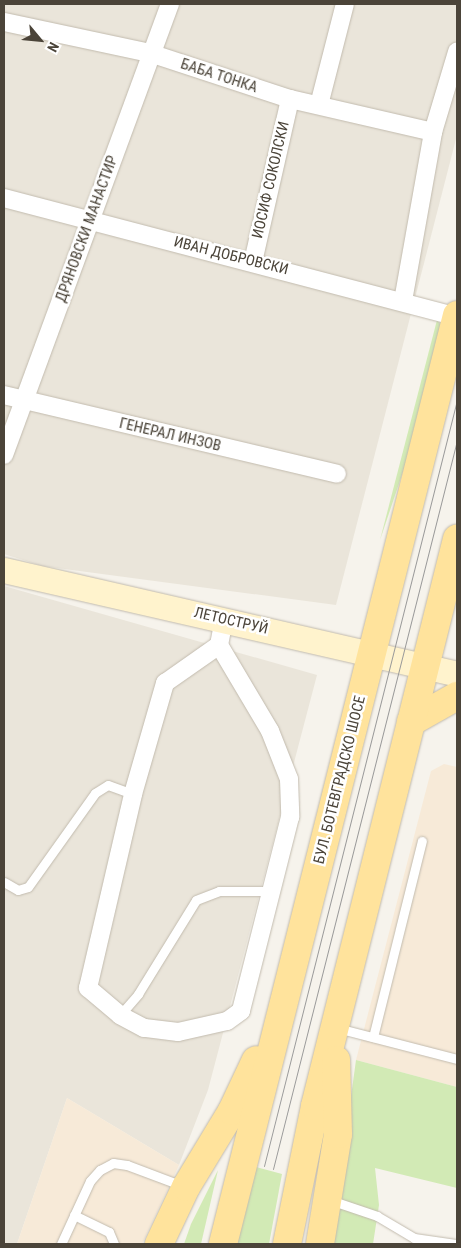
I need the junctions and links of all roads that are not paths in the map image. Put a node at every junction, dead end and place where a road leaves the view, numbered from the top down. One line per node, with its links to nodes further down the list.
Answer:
1 (170, 4): 5 (street, ДРЯНОВСКИ МАНАСТИР)
2 (345, 4): 7 (street)
3 (4, 22): 5 (street, БАБА ТОНКА)
4 (457, 52): 8 (street)
5 (150, 53): 6 (street, БАБА ТОНКА); 10 (street, ДРЯНОВСКИ МАНАСТИР)
6 (290, 99): 7 (street, БАБА ТОНКА); 11 (street, ИОСИФ СОКОЛСКИ)
7 (319, 105): 8 (street, БАБА ТОНКА)
8 (433, 132): 12 (street)
9 (4, 198): 10 (street, ИВАН ДОБРОВСКИ)
10 (91, 220): 11 (street, ИВАН ДОБРОВСКИ); 15 (street, ДРЯНОВСКИ МАНАСТИР)
11 (253, 262): 12 (street, ИВАН ДОБРОВСКИ)
12 (403, 301): 13 (street, ИВАН ДОБРОВСКИ)
13 (457, 316): 22 (main road, БУЛ. БОТЕВГРАДСКО ШОСЕ)
14 (4, 395): 15 (street, ГЕНЕРАЛ ИНЗОВ)
15 (23, 400): 16 (street, ДРЯНОВСКИ МАНАСТИР); 17 (street, ГЕНЕРАЛ ИНЗОВ)
16 (4, 455)
17 (337, 474)
18 (457, 539): 23 (main road)
19 (4, 570): 20 (street, ЛЕТОСТРУЙ)
20 (224, 620): 21 (street); 22 (street, ЛЕТОСТРУЙ)
21 (219, 646): 27 (street); 30 (street)
22 (371, 653): 23 (street, ЛЕТОСТРУЙ); 31 (main road, БУЛ. БОТЕВГРАДСКО ШОСЕ)
23 (425, 666): 24 (street, ЛЕТОСТРУЙ); 26 (main road)
24 (457, 674)
25 (457, 696): 26 (main road)
26 (411, 722): 33 (main road)
27 (133, 794): 29 (lane); 32 (street)
28 (422, 841): 34 (lane)
29 (5, 886)
30 (272, 890): 32 (lane); 32 (street)
31 (290, 977): 36 (main road); 42 (main road, БУЛ. БОТЕВГРАДСКО ШОСЕ)
32 (120, 1015)
33 (334, 1028): 34 (lane); 37 (main road); 43 (main road)
34 (374, 1037): 35 (lane)
35 (457, 1059)
36 (186, 1187): 38 (lane); 41 (main road)
37 (327, 1199): 44 (main road); 45 (lane)
38 (74, 1216): 39 (lane); 40 (lane)
39 (62, 1244)
40 (114, 1244)
41 (158, 1244)
42 (223, 1244)
43 (287, 1244)
44 (320, 1244)
45 (456, 1244)

